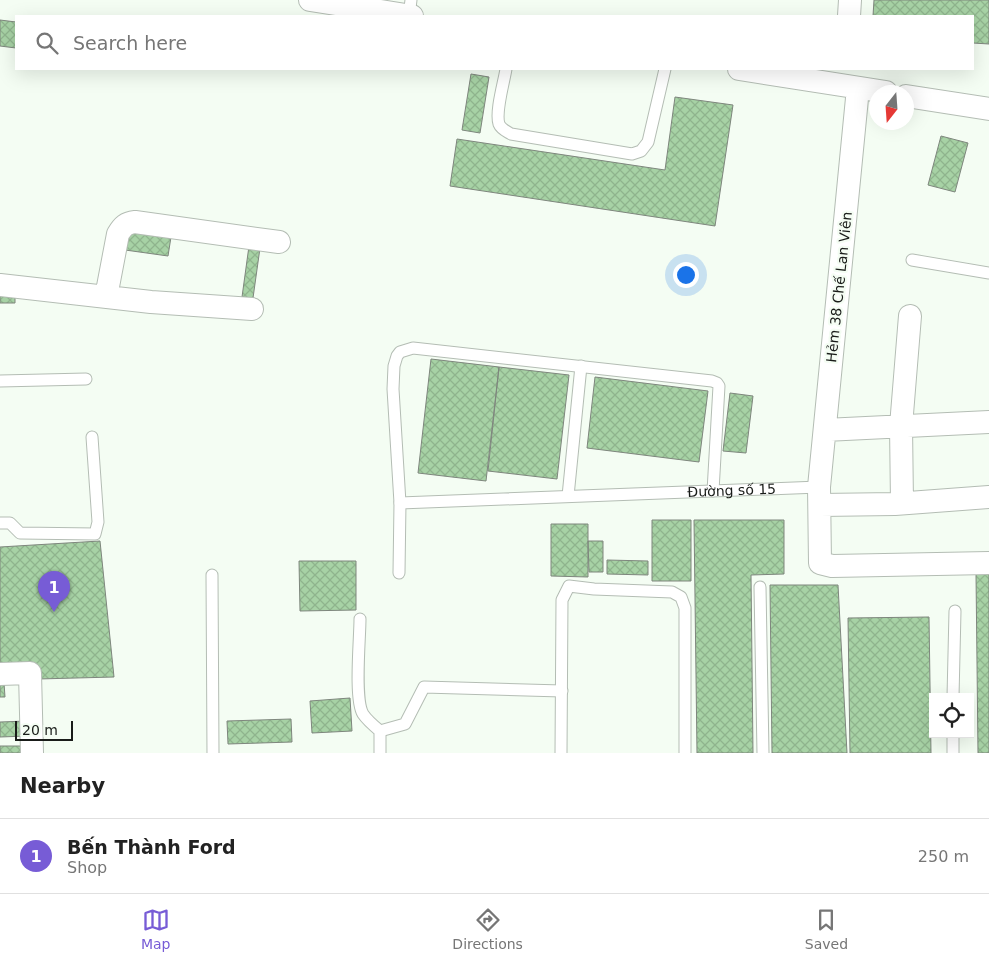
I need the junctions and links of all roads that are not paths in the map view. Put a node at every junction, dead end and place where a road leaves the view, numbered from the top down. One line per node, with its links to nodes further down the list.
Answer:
1 (310, 0): 4 (street)
2 (411, 0): 5 (lane)
3 (850, 0): 6 (street)
4 (404, 15)
5 (410, 15)
6 (850, 15)
7 (506, 70): 8 (lane)
8 (665, 70)
9 (748, 70): 10 (street)
10 (851, 81): 11 (street); 26 (street, Hẻm 38 Chế Lan Viên)
11 (869, 87)
12 (914, 97): 13 (street)
13 (989, 109)
14 (279, 242): 18 (street)
15 (912, 260): 16 (lane)
16 (989, 273)
17 (0, 284): 18 (street)
18 (106, 297): 19 (street)
19 (252, 309)
20 (910, 316): 25 (street)
21 (580, 366): 28 (lane); 29 (lane); 32 (lane)
22 (86, 379): 23 (lane)
23 (0, 381)
24 (989, 422): 25 (street)
25 (901, 426): 26 (street); 33 (street)
26 (825, 430): 30 (street, Hẻm 38 Chế Lan Viên)
27 (92, 437): 34 (lane)
28 (713, 491): 29 (lane, Đường số 15); 30 (lane, Đường số 15)
29 (568, 496): 32 (lane, Đường số 15)
30 (819, 496): 33 (street); 35 (street)
31 (989, 497): 33 (street)
32 (400, 503): 36 (lane)
33 (902, 503)
34 (0, 523)
35 (989, 563)
36 (399, 573)
37 (212, 575): 47 (lane)
38 (760, 587): 51 (lane)
39 (955, 611): 43 (lane)
40 (360, 619): 44 (lane)
41 (0, 674): 46 (street)
42 (562, 691): 44 (lane); 49 (lane); 50 (lane)
43 (954, 693)
44 (380, 731): 48 (lane)
45 (953, 738): 52 (lane)
46 (32, 753)
47 (213, 753)
48 (380, 753)
49 (562, 753)
50 (685, 753)
51 (763, 753)
52 (953, 753)

